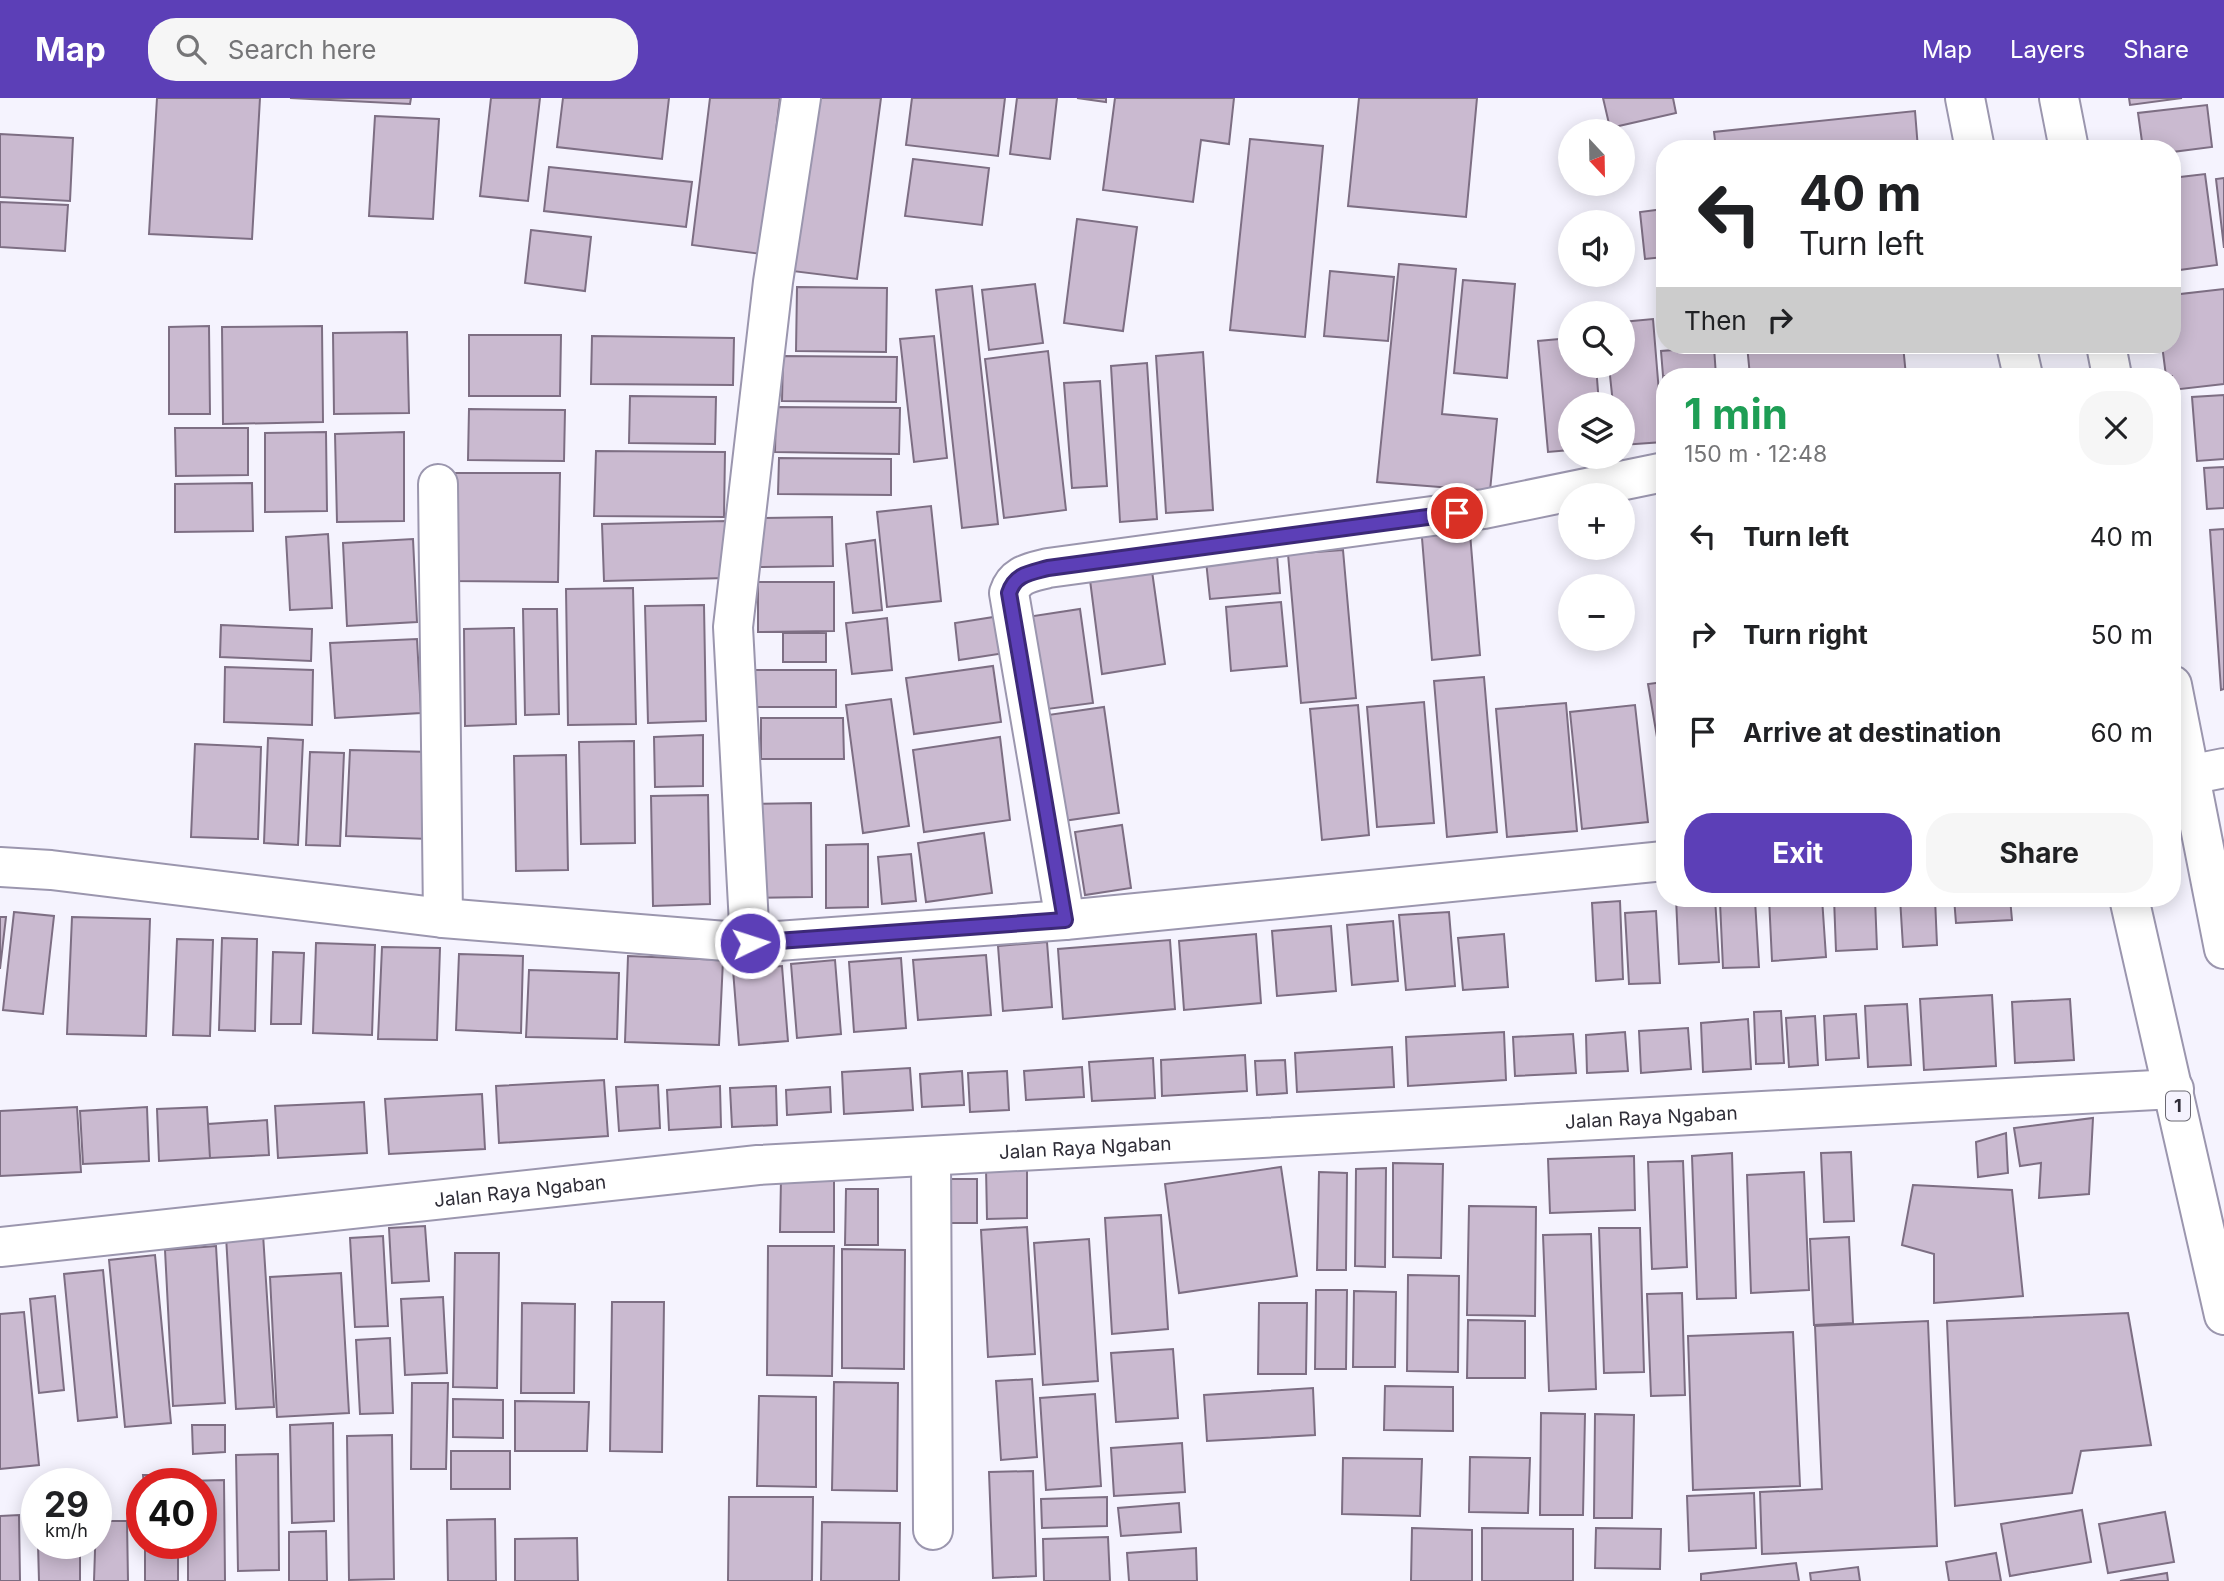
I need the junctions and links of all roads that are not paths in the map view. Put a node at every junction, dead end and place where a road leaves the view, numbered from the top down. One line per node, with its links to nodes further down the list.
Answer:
1 (801, 98): 15 (main road)
2 (1965, 98): 4 (main road)
3 (2059, 98): 5 (main road)
4 (1973, 140)
5 (2067, 140)
6 (1656, 474): 14 (main road)
7 (438, 484): 13 (main road)
8 (2181, 707): 9 (main road)
9 (2207, 771): 16 (main road)
10 (1656, 862): 14 (main road)
11 (0, 867): 13 (main road)
12 (2131, 907): 17 (main road, 1)
13 (443, 918): 15 (main road)
14 (1065, 920): 15 (main road)
15 (750, 943)
16 (2224, 949)
17 (2174, 1089): 18 (main road, Jalan Raya Ngaban); 20 (main road, 1)
18 (931, 1157): 19 (main road, Jalan Raya Ngaban); 21 (main road)
19 (0, 1247)
20 (2224, 1315)
21 (933, 1530)

